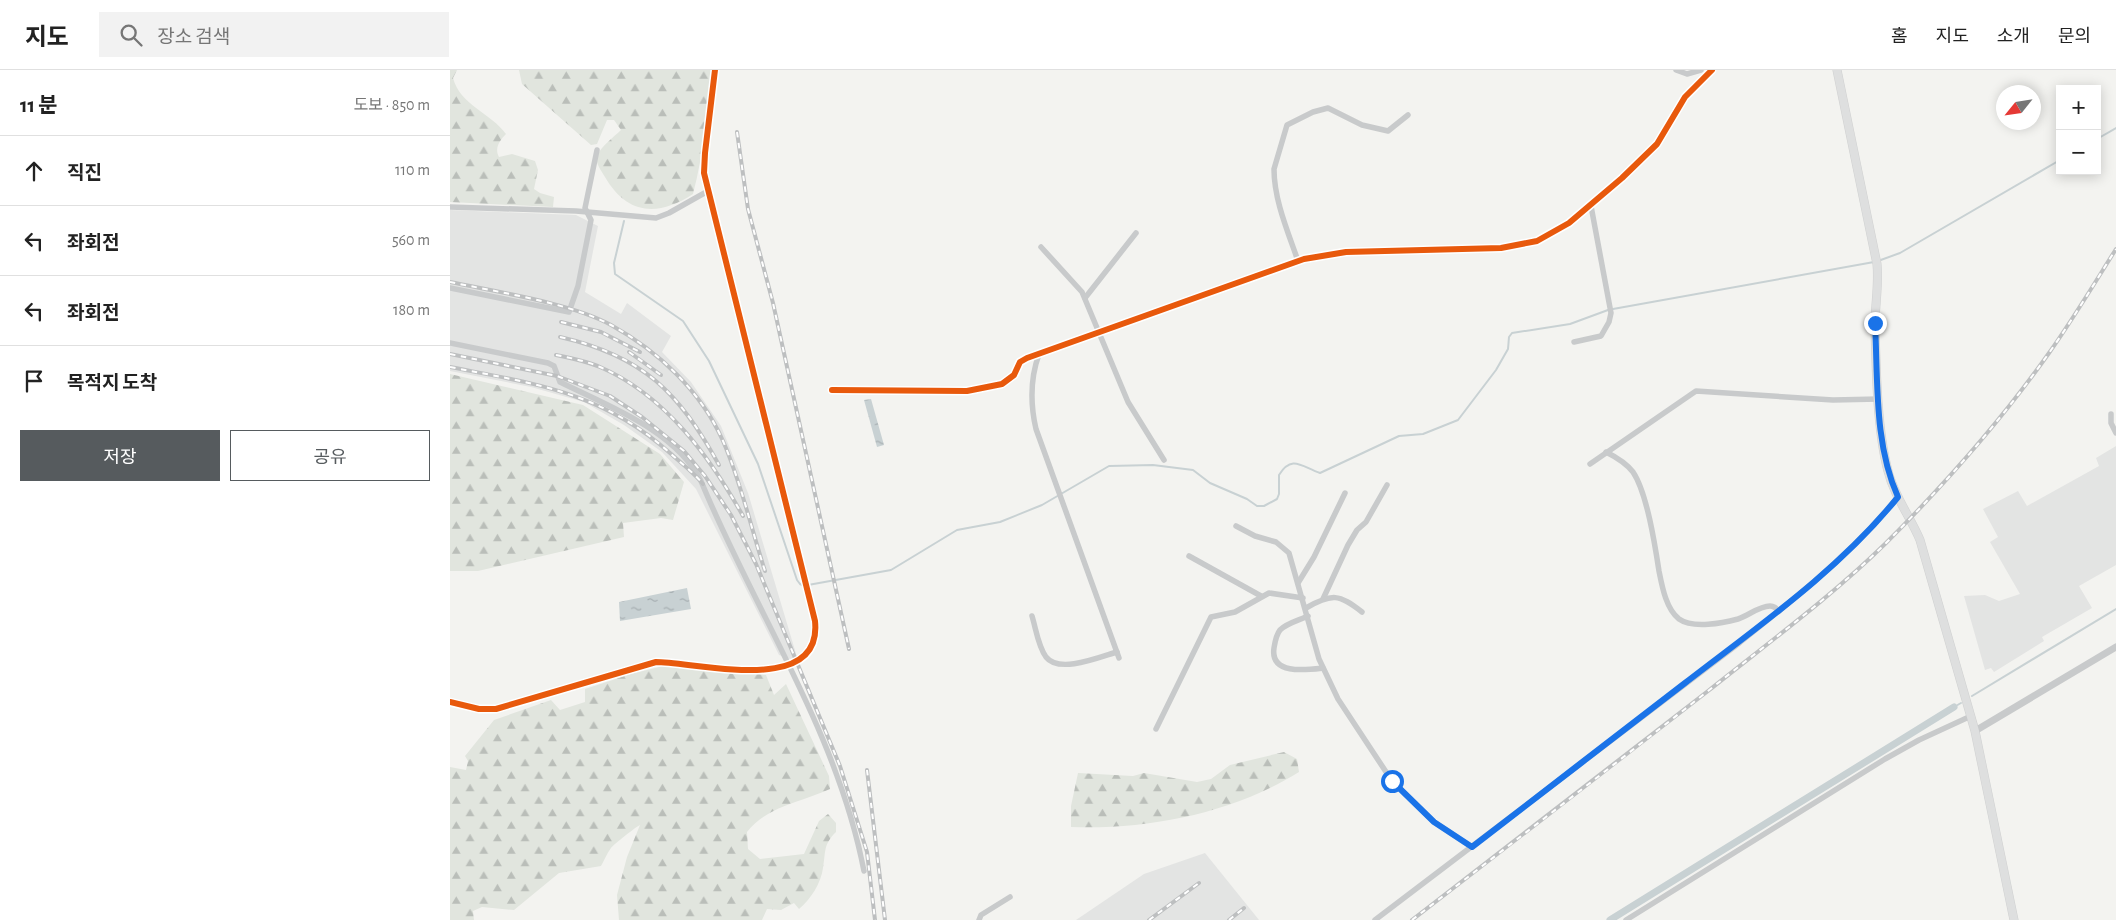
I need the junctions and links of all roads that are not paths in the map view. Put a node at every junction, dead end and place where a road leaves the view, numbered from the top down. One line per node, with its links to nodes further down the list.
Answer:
1 (715, 70): 8 (street)
2 (1676, 70): 3 (street)
3 (1702, 70)
4 (1712, 70): 9 (street)
5 (1837, 70): 22 (main road)
6 (1408, 115): 14 (street)
7 (597, 150): 11 (street)
8 (708, 191): 11 (street); 43 (street)
9 (1591, 206): 14 (street); 18 (street)
10 (450, 207): 11 (street)
11 (587, 213): 15 (street)
12 (1136, 233): 16 (street)
13 (1041, 247): 16 (street)
14 (1298, 261): 17 (street)
15 (450, 288)
16 (1085, 298): 17 (street)
17 (1098, 332): 20 (street); 26 (street)
18 (1574, 342)
19 (450, 343): 43 (street)
20 (1039, 354): 21 (street); 40 (street)
21 (832, 390)
22 (1879, 399): 25 (street); 30 (main road)
23 (2111, 414): 24 (street)
24 (2116, 433)
25 (1606, 452): 27 (street); 38 (street)
26 (1164, 460)
27 (1590, 464)
28 (1387, 485): 36 (street)
29 (1345, 493): 33 (street)
30 (1898, 497): 38 (street); 46 (main road)
31 (1236, 526): 33 (street)
32 (1190, 556): 34 (street)
33 (1298, 583): 35 (street)
34 (1261, 596): 35 (street); 47 (street)
35 (1303, 598): 37 (street)
36 (1323, 598): 37 (street); 39 (street)
37 (1306, 608): 41 (street)
38 (1779, 611): 49 (street)
39 (1362, 612)
40 (1032, 616)
41 (1308, 616): 44 (street); 44 (street)
42 (2116, 647): 48 (street)
43 (788, 665): 45 (street); 50 (street)
44 (1323, 668): 49 (street)
45 (450, 702)
46 (1971, 716): 48 (main road); 54 (street)
47 (1156, 729)
48 (1974, 731): 55 (main road)
49 (1472, 847): 53 (street)
50 (864, 871)
51 (1010, 897): 52 (street)
52 (979, 920)
53 (1375, 920)
54 (1626, 920)
55 (2014, 920)

